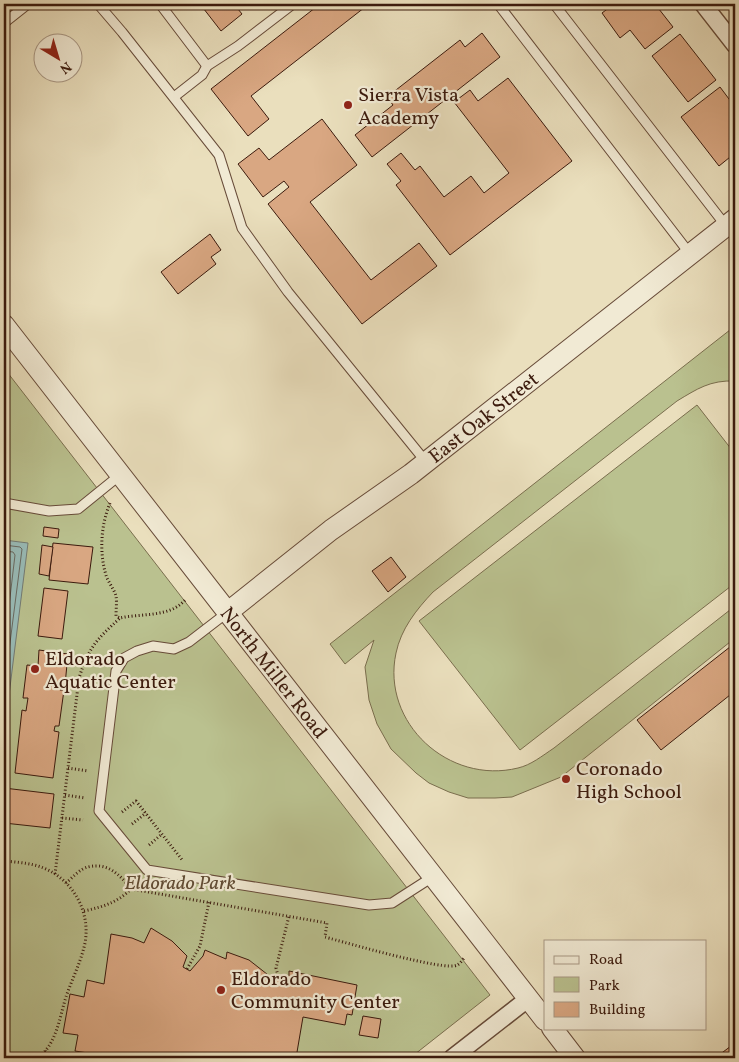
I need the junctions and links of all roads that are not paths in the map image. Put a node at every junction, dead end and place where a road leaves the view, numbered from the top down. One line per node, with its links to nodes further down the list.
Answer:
1 (28, 4): 8 (lane)
2 (98, 4): 11 (lane)
3 (160, 4): 10 (lane)
4 (293, 4): 10 (lane)
5 (498, 4): 13 (lane)
6 (554, 4): 12 (lane)
7 (703, 4): 9 (street)
8 (4, 23)
9 (735, 45)
10 (207, 66): 11 (lane)
11 (174, 98): 15 (lane)
12 (731, 222): 13 (street, East Oak Street)
13 (690, 254): 15 (street, East Oak Street)
14 (4, 325): 16 (street, North Miller Road)
15 (426, 462): 18 (street, East Oak Street)
16 (120, 475): 17 (lane); 18 (street, North Miller Road)
17 (4, 503)
18 (228, 612): 19 (street, North Miller Road); 19 (lane)
19 (434, 876): 20 (street, North Miller Road)
20 (529, 998): 21 (street, North Miller Road); 23 (street)
21 (544, 1019)
22 (554, 1030): 24 (street)
23 (452, 1058)
24 (575, 1058)

